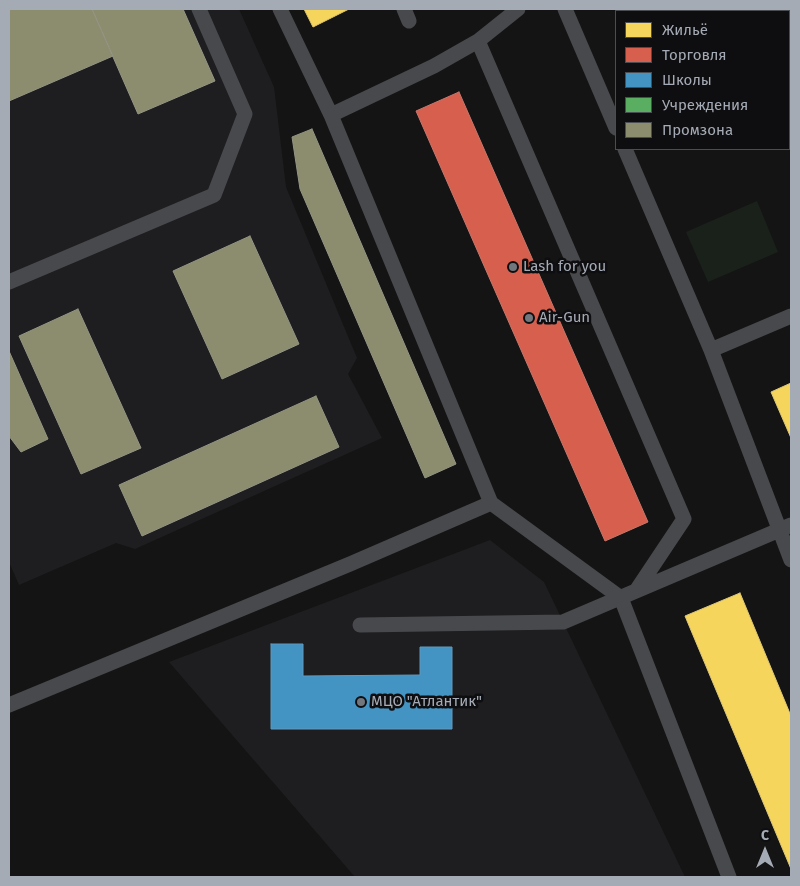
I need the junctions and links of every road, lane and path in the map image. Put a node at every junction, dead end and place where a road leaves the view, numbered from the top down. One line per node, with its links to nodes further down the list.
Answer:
1 (199, 9): 9 (lane)
2 (280, 9): 6 (lane)
3 (518, 9): 5 (lane)
4 (566, 9): 7 (lane)
5 (478, 40): 6 (lane); 15 (lane)
6 (331, 115): 12 (lane)
7 (615, 126)
8 (625, 150): 11 (lane)
9 (9, 282)
10 (791, 316): 11 (lane)
11 (711, 350): 13 (lane)
12 (491, 503): 16 (lane); 18 (lane)
13 (786, 527): 14 (lane); 15 (lane)
14 (791, 560)
15 (636, 591): 16 (lane)
16 (621, 598): 17 (lane); 19 (lane)
17 (360, 625)
18 (9, 705)
19 (729, 877)

